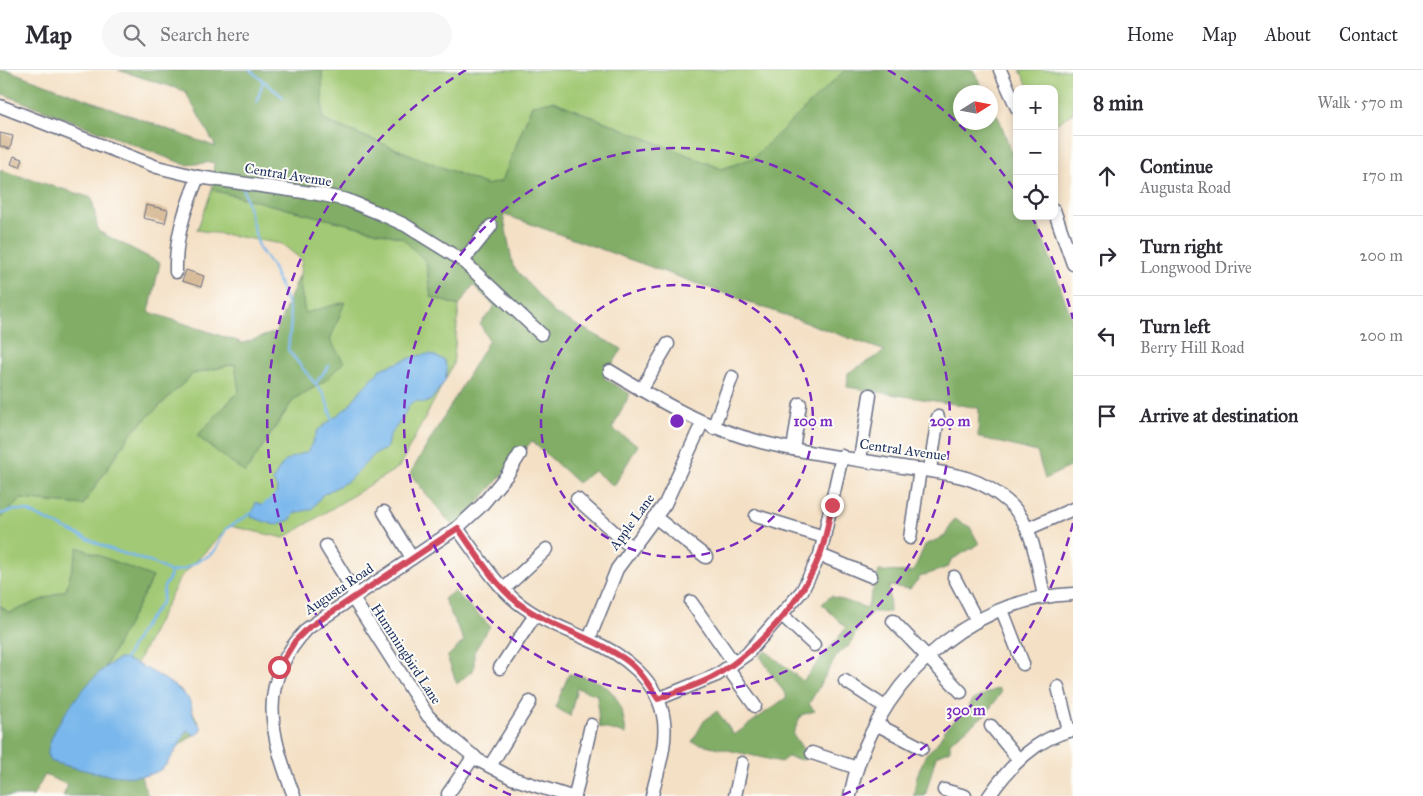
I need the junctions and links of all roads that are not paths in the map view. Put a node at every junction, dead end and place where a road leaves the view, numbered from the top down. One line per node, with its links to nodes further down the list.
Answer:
1 (1000, 70): 2 (street)
2 (1013, 99)
3 (0, 106): 4 (street, Central Avenue)
4 (198, 177): 7 (street, Central Avenue); 9 (street)
5 (1058, 220): 8 (street)
6 (491, 226): 7 (street)
7 (463, 261): 10 (street, Central Avenue)
8 (1073, 264)
9 (176, 272)
10 (541, 334)
11 (668, 344): 14 (street)
12 (610, 371): 14 (street, Central Avenue)
13 (732, 376): 18 (street, Apple Lane)
14 (641, 390): 18 (street, Central Avenue)
15 (870, 395): 22 (street)
16 (800, 404): 19 (street)
17 (938, 417): 23 (street)
18 (707, 425): 19 (street, Central Avenue); 28 (street, Apple Lane)
19 (793, 449): 21 (street, Central Avenue)
20 (520, 454): 29 (street, Augusta Road)
21 (842, 456): 22 (street, Central Avenue); 31 (street)
22 (860, 459): 23 (street, Central Avenue)
23 (925, 469): 30 (street, Central Avenue); 32 (street)
24 (577, 499): 34 (street)
25 (1073, 509): 30 (street)
26 (384, 512): 38 (street)
27 (756, 516): 31 (street)
28 (655, 517): 34 (street, Apple Lane); 37 (street)
29 (458, 528): 38 (street, Augusta Road); 41 (street)
30 (1027, 529): 44 (street, Central Avenue)
31 (824, 537): 36 (street)
32 (910, 538)
33 (326, 546): 43 (street, Hummingbird Lane)
34 (632, 548): 51 (street, Apple Lane)
35 (546, 549): 41 (street)
36 (820, 555): 39 (street); 48 (street)
37 (706, 557)
38 (412, 558): 43 (street, Augusta Road)
39 (871, 576)
40 (954, 578): 50 (street)
41 (504, 589): 47 (street)
42 (1073, 594): 44 (street)
43 (354, 596): 70 (street, Hummingbird Lane); 78 (street, Augusta Road)
44 (1044, 596): 46 (street)
45 (690, 602): 55 (street)
46 (1002, 610): 50 (street); 54 (street)
47 (535, 614): 51 (street); 56 (street)
48 (782, 615): 52 (street); 55 (street)
49 (893, 621): 53 (street)
50 (977, 621): 53 (street)
51 (589, 639): 60 (street)
52 (814, 645)
53 (927, 656): 59 (street); 63 (street)
54 (1023, 664)
55 (731, 665): 60 (street); 62 (street)
56 (500, 668)
57 (844, 681): 63 (street)
58 (1058, 687): 67 (street)
59 (961, 692)
60 (658, 699): 81 (street)
61 (530, 702): 73 (street)
62 (755, 706)
63 (886, 708): 64 (street)
64 (876, 724): 68 (street); 74 (street)
65 (591, 725): 80 (street)
66 (991, 726): 71 (street)
67 (1071, 730): 71 (street)
68 (922, 748)
69 (812, 753): 74 (street)
70 (474, 756): 73 (street, Hummingbird Lane); 77 (street)
71 (1019, 760): 85 (street)
72 (742, 763): 82 (street)
73 (490, 766): 76 (street, Hummingbird Lane)
74 (857, 768): 83 (street)
75 (944, 790): 84 (street)
76 (532, 791): 79 (street, Hummingbird Lane)
77 (448, 794)
78 (294, 796)
79 (568, 796)
80 (575, 796)
81 (652, 796)
82 (736, 796)
83 (850, 796)
84 (965, 796)
85 (989, 796)

